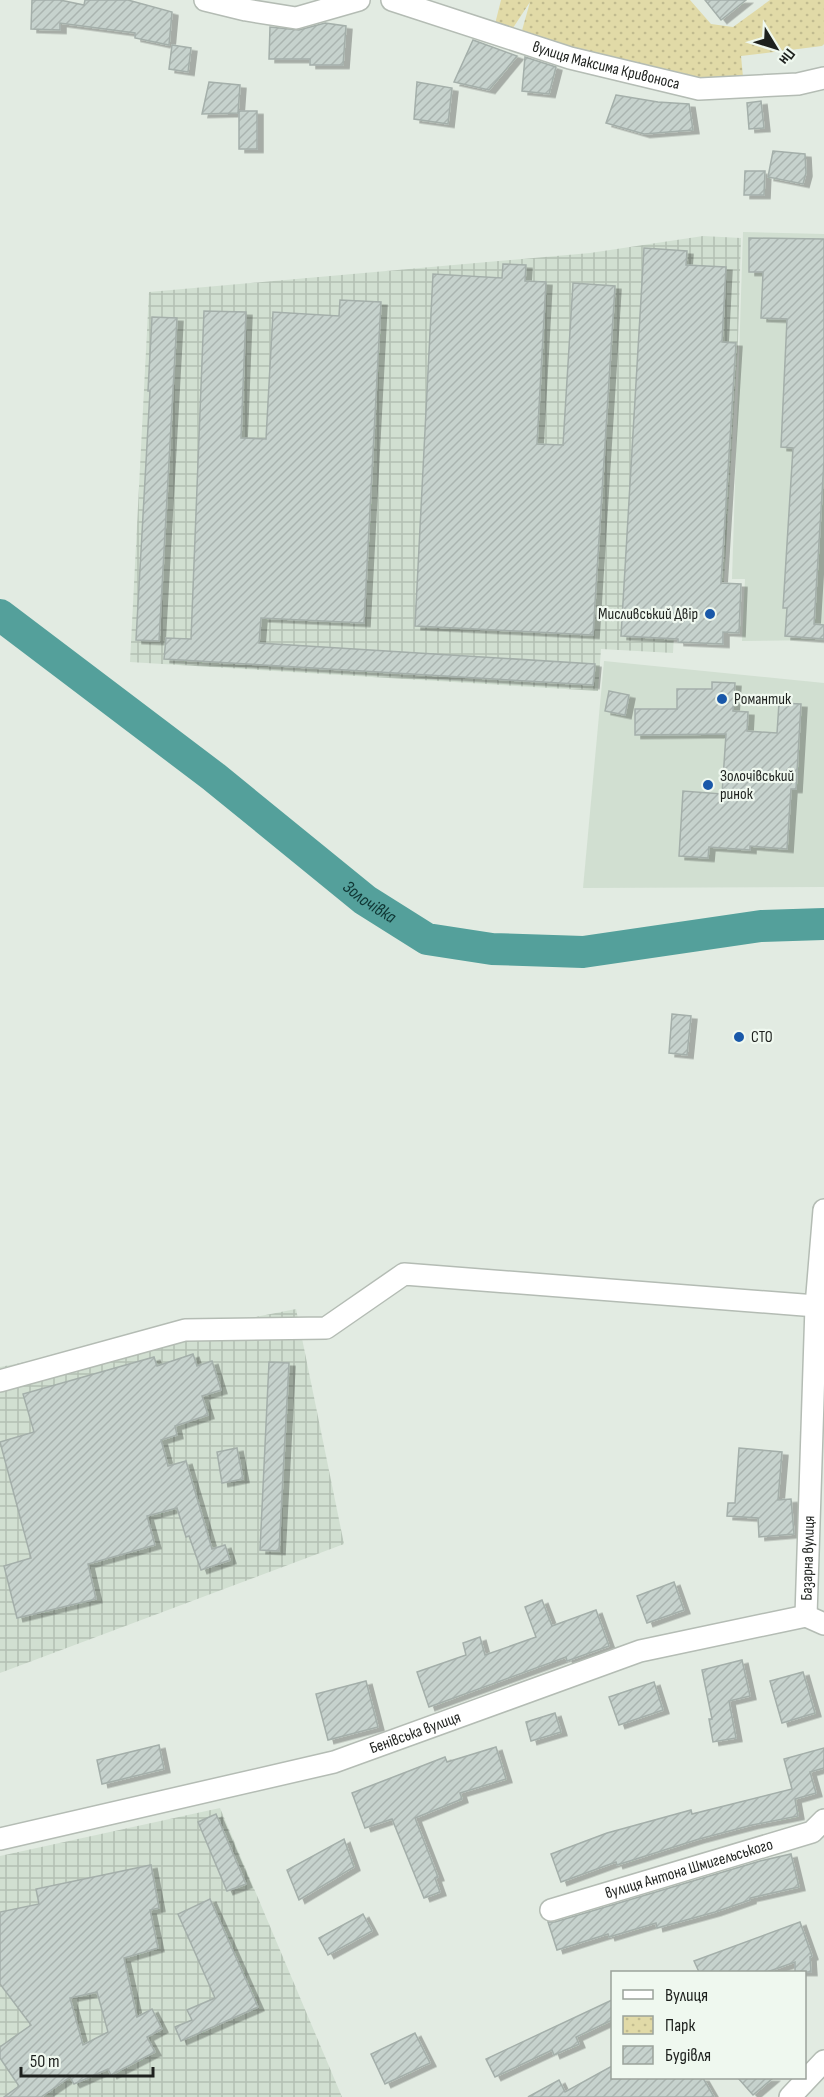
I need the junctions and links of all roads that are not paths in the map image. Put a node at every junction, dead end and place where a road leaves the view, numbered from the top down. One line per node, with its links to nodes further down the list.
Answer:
1 (205, 0): 2 (street)
2 (359, 0)
3 (392, 0): 4 (street, вулиця Максима Кривоноса)
4 (824, 78)
5 (824, 1210): 6 (street, Базарна вулиця)
6 (816, 1306): 7 (street); 8 (street, Базарна вулиця)
7 (0, 1381)
8 (815, 1620): 10 (street, Бенівська вулиця)
9 (824, 1820): 11 (street, вулиця Антона Шмигельського)
10 (0, 1839)
11 (550, 1910)
12 (824, 2061): 13 (street)
13 (790, 2097)

